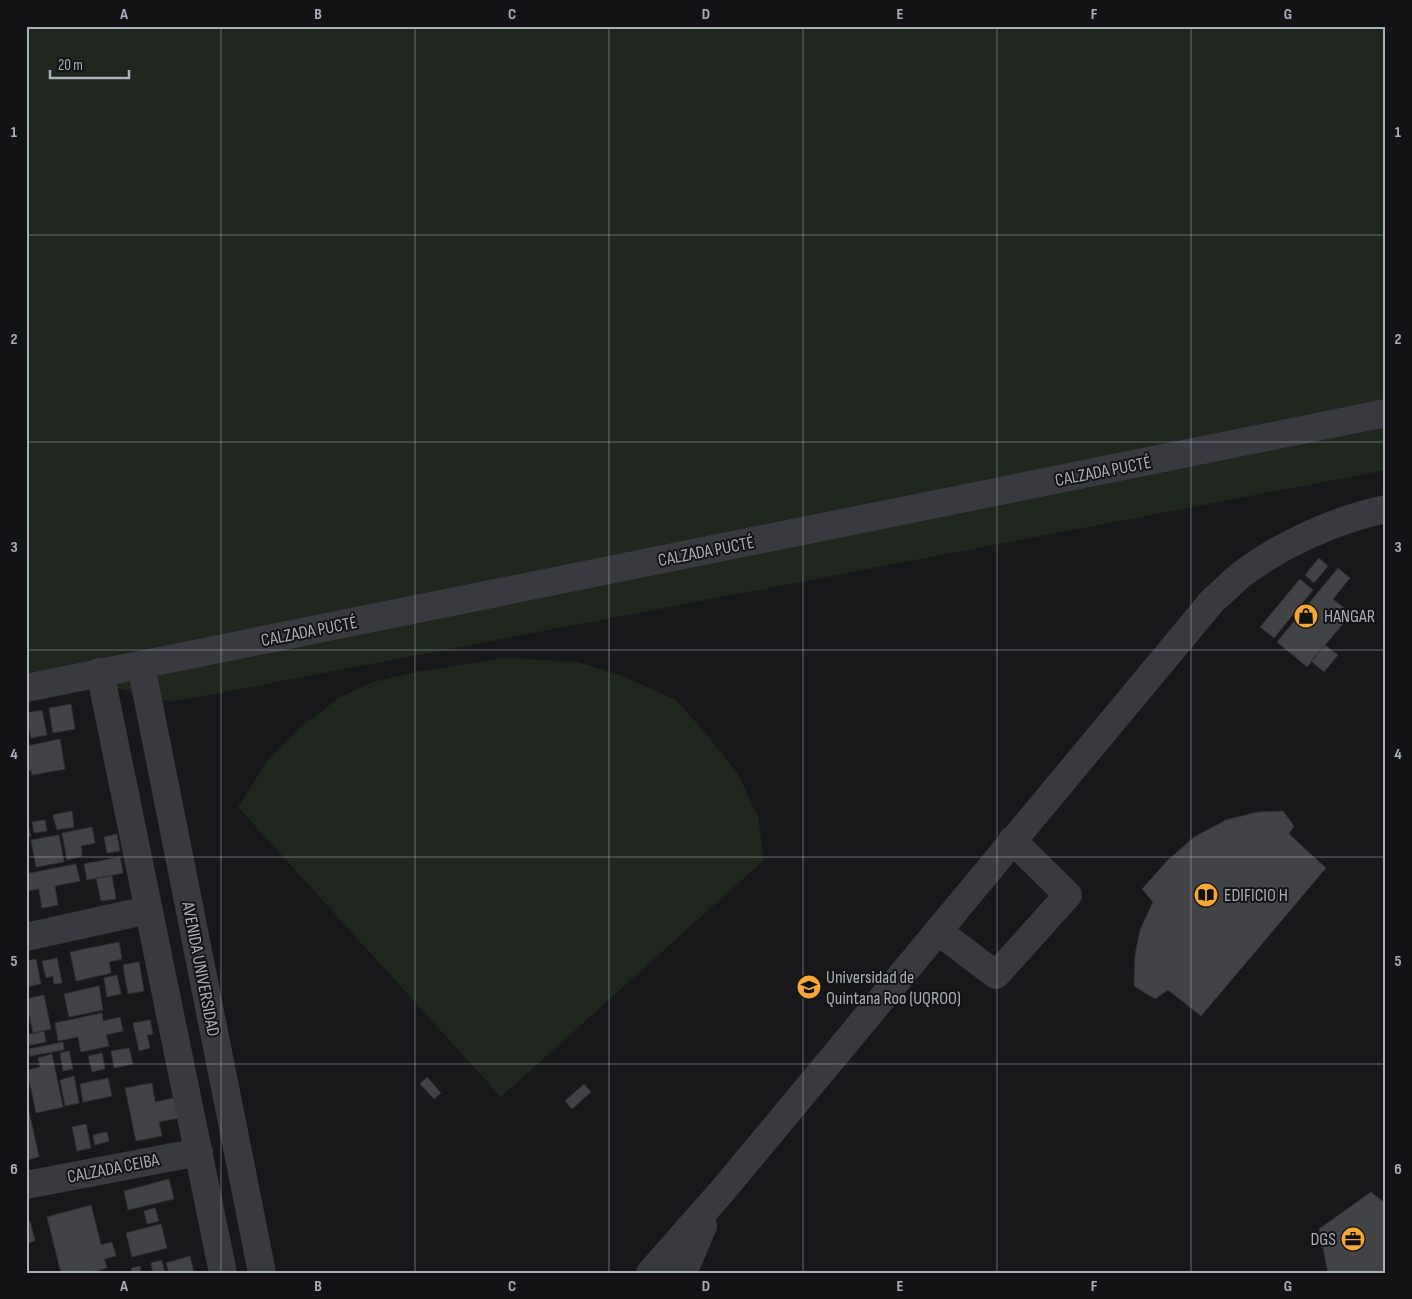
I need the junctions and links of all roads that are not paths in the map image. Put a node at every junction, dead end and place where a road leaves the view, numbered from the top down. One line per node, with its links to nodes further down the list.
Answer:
1 (1386, 414): 3 (street, CALZADA PUCTÉ)
2 (1386, 509): 6 (street)
3 (141, 665): 4 (street, CALZADA PUCTÉ); 14 (street, AVENIDA UNIVERSIDAD)
4 (100, 672): 5 (street, CALZADA PUCTÉ); 7 (street)
5 (26, 688)
6 (1012, 840): 8 (street); 8 (street)
7 (148, 910): 9 (street); 10 (street)
8 (938, 931): 12 (street)
9 (26, 937)
10 (199, 1152): 11 (street, CALZADA CEIBA); 13 (street)
11 (26, 1185)
12 (723, 1190): 15 (street); 16 (street)
13 (223, 1273)
14 (262, 1273)
15 (650, 1273)
16 (683, 1273)

